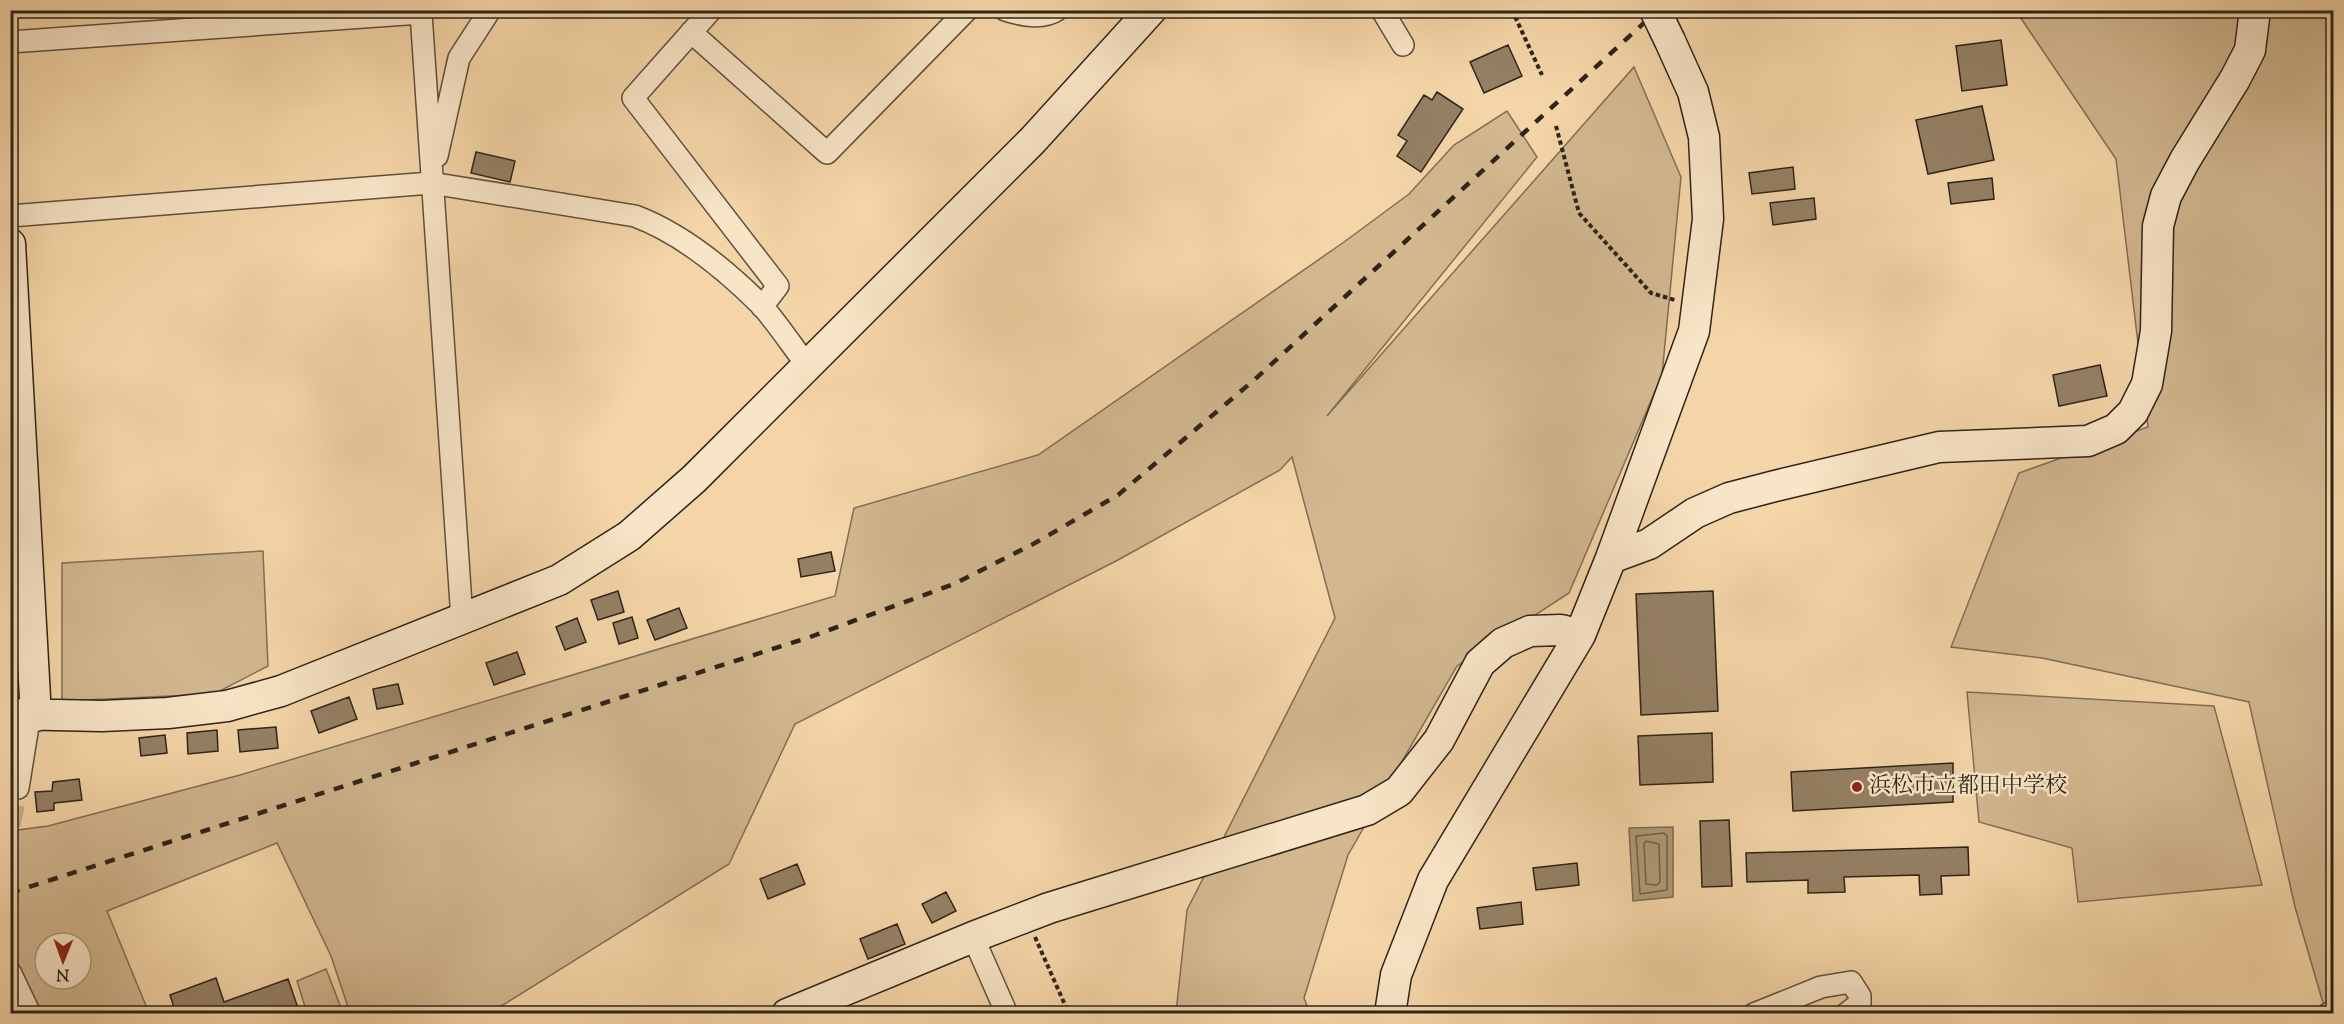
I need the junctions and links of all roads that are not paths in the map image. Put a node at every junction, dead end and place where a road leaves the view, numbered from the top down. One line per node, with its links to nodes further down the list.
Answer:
1 (490, 10): 13 (street)
2 (711, 10): 10 (street)
3 (967, 10): 10 (street)
4 (1005, 10): 5 (street)
5 (1057, 10)
6 (1151, 10): 17 (street)
7 (1382, 10): 12 (street)
8 (1655, 10): 18 (street, bridge)
9 (2255, 10): 18 (street)
10 (691, 32): 16 (street)
11 (10, 42): 13 (street)
12 (1403, 45)
13 (431, 183): 14 (street); 16 (street); 19 (street)
14 (10, 216)
15 (10, 244): 21 (street)
16 (762, 307): 17 (street)
17 (807, 365): 19 (street)
18 (1611, 558): 20 (street)
19 (462, 619): 21 (street)
20 (1580, 635): 23 (street); 29 (street)
21 (23, 715): 22 (street)
22 (18, 788)
23 (973, 937): 27 (street); 28 (street)
24 (10, 972): 26 (street)
25 (2334, 1012): 32 (street)
26 (30, 1014)
27 (787, 1014)
28 (1007, 1014)
29 (1390, 1014)
30 (1755, 1014): 31 (street)
31 (1846, 1014)
32 (2328, 1014)

